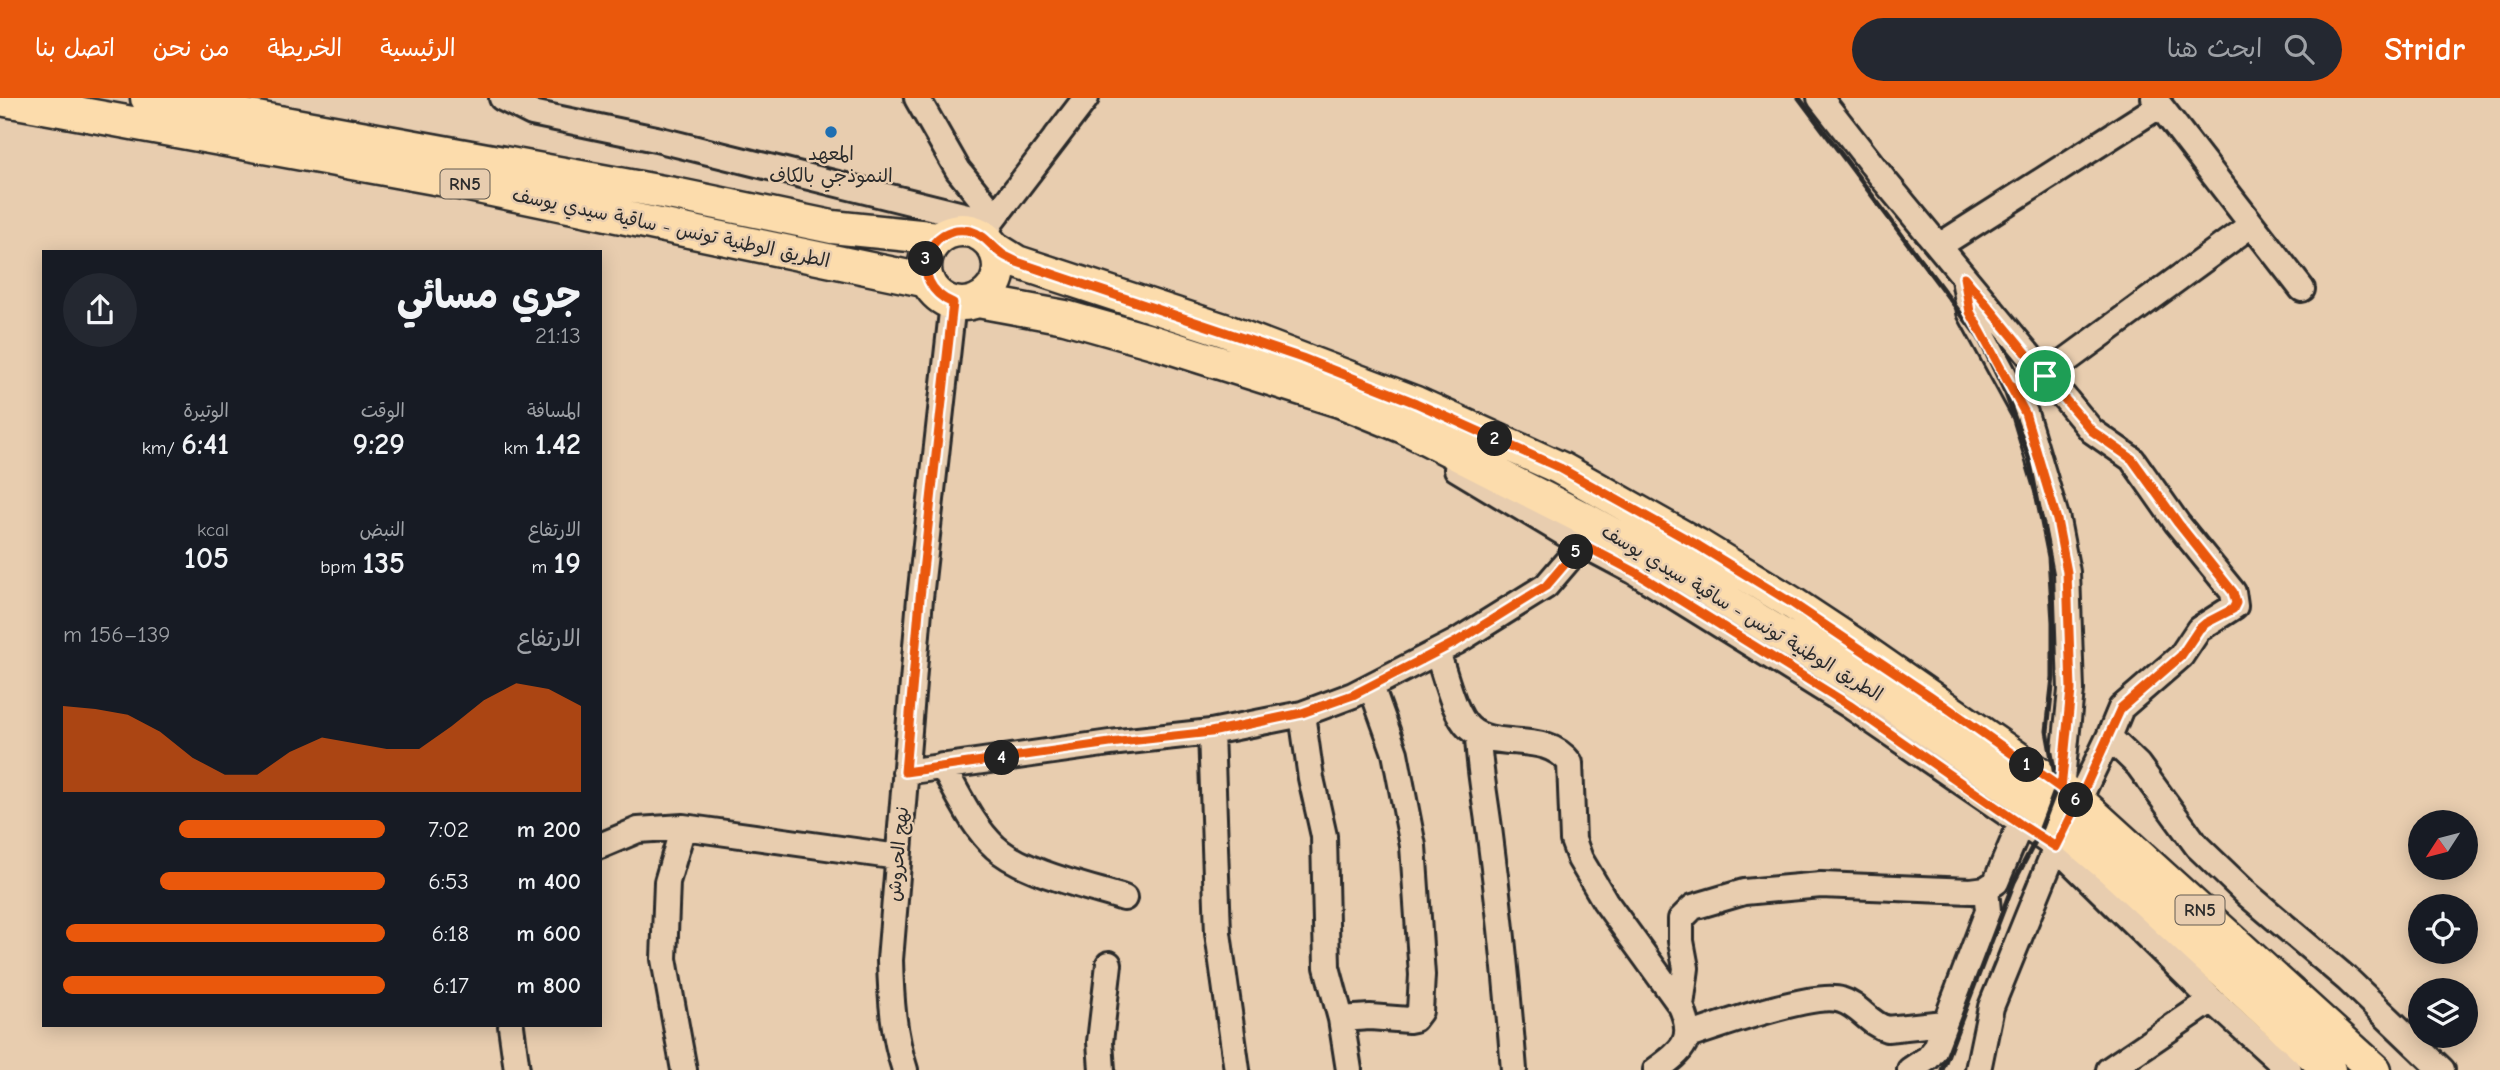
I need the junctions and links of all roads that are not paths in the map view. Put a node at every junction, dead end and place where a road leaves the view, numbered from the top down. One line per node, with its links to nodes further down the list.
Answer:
1 (147, 98): 10 (main road, الطريق الوطنية تونس - ساقية سيدي يوسف / RN5)
2 (502, 98): 9 (street)
3 (917, 98): 9 (street)
4 (1086, 98): 9 (street)
5 (1820, 98): 11 (street)
6 (0, 99): 13 (main road, الطريق الوطنية تونس - ساقية سيدي يوسف / RN5)
7 (2157, 102): 8 (street); 11 (street)
8 (2251, 225): 14 (street); 16 (street)
9 (991, 230): 10 (main road, RN5); 15 (main road); 27 (main road, الطريق الوطنية تونس - ساقية سيدي يوسف / RN5)
10 (939, 239): 13 (main road)
11 (1939, 246): 12 (street)
12 (1964, 277): 16 (street); 27 (street)
13 (928, 281): 15 (main road, RN5)
14 (2302, 289)
15 (966, 302): 17 (main road, الطريق الوطنية تونس - ساقية سيدي يوسف / RN5); 26 (street, نهج الحروش)
16 (2045, 376): 24 (street)
17 (1404, 427): 18 (street); 27 (main road, الطريق الوطنية تونس - ساقية سيدي يوسف / RN5)
18 (1582, 544): 19 (street); 27 (street)
19 (1437, 652): 20 (street); 23 (street)
20 (1371, 686): 21 (street); 36 (street)
21 (1302, 713): 22 (street); 36 (street)
22 (1211, 732): 25 (street); 44 (street)
23 (1478, 735): 35 (street); 46 (street)
24 (2109, 737): 27 (street); 54 (street)
25 (942, 766): 26 (street); 32 (street)
26 (905, 772): 30 (street, نهج الحروش)
27 (2050, 810): 31 (street); 34 (street); 49 (street); 52 (main road, الطريق الوطنية تونس - ساقية سيدي يوسف / RN5); 53 (main road, الطريق الوطنية تونس - ساقية سيدي يوسف / RN5)
28 (683, 827): 29 (street); 30 (street); 41 (street)
29 (602, 845)
30 (898, 857): 42 (street, نهج الحروش)
31 (1986, 889): 35 (street); 37 (street)
32 (1125, 898)
33 (1109, 964): 43 (street)
34 (2212, 1000): 50 (street); 51 (street)
35 (1681, 1006): 39 (street)
36 (1341, 1019): 45 (street)
37 (1944, 1023): 39 (street); 48 (street)
38 (511, 1027): 40 (street)
39 (1688, 1036): 47 (street)
40 (517, 1070)
41 (684, 1070)
42 (905, 1070)
43 (1102, 1070)
44 (1237, 1070)
45 (1349, 1070)
46 (1514, 1070)
47 (1656, 1070)
48 (1910, 1070)
49 (1978, 1070)
50 (2109, 1070)
51 (2289, 1070)
52 (2329, 1070)
53 (2375, 1070)
54 (2442, 1070)

